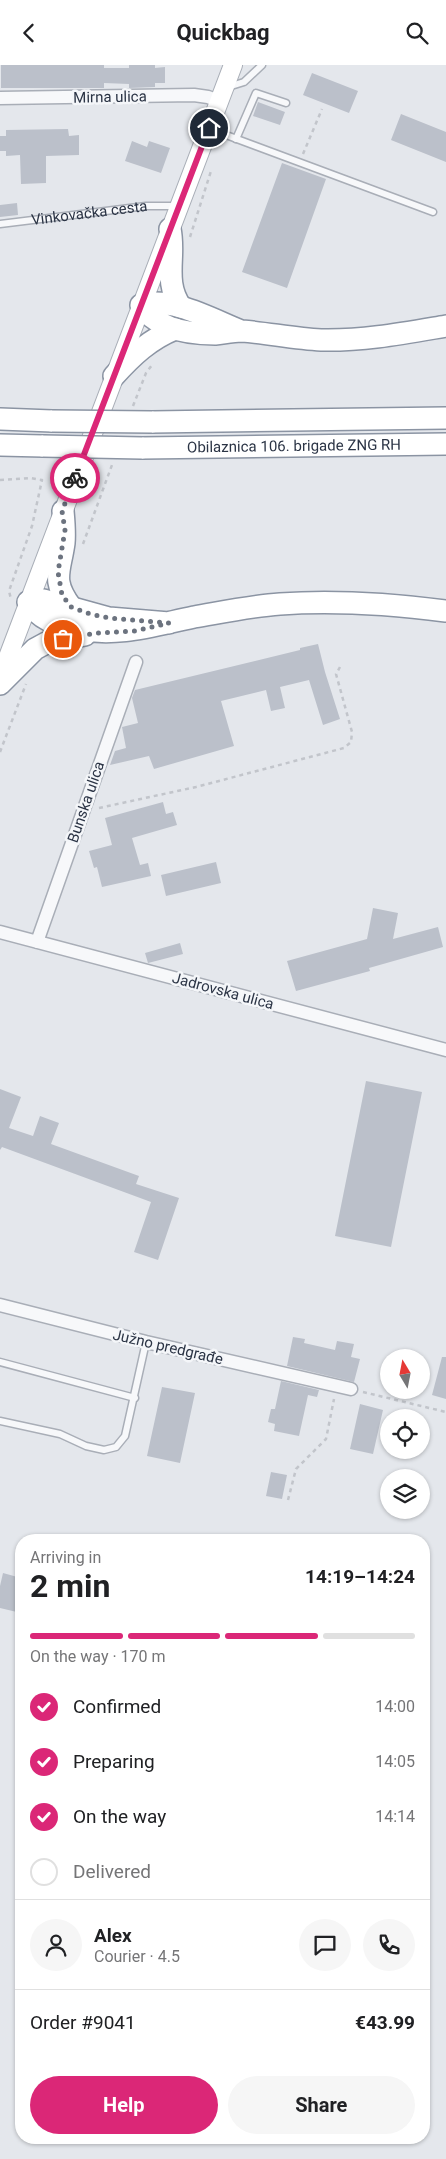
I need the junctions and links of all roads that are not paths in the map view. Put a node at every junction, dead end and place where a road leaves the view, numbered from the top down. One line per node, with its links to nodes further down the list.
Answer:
1 (233, 65): 3 (main road)
2 (262, 65): 3 (lane)
3 (222, 94): 4 (street, Mirna ulica); 6 (main road)
4 (0, 98)
5 (286, 103): 7 (lane)
6 (209, 128): 7 (lane); 8 (main road)
7 (236, 139): 9 (lane)
8 (178, 206): 10 (lane, Vinkovačka cesta); 11 (main road)
9 (433, 212)
10 (0, 224)
11 (170, 229): 12 (main road); 13 (highway)
12 (141, 305): 13 (highway); 15 (highway); 17 (main road)
13 (181, 307): 16 (highway)
14 (446, 325): 16 (highway)
15 (175, 329): 16 (highway); 17 (highway)
16 (241, 331)
17 (114, 376): 22 (main road)
18 (446, 418): 19 (highway, Obilaznica 106. brigade ZNG RH, bridge)
19 (0, 419)
20 (446, 444): 21 (highway, Obilaznica 106. brigade ZNG RH, bridge)
21 (0, 445)
22 (62, 511): 23 (main road); 24 (highway)
23 (22, 601): 24 (highway); 27 (highway); 29 (main road)
24 (71, 607): 26 (highway)
25 (446, 611): 26 (highway)
26 (169, 623): 27 (highway)
27 (97, 633): 30 (highway)
28 (136, 662): 32 (street, Bunska ulica)
29 (0, 678)
30 (0, 685)
31 (0, 932): 32 (street, Jadrovska ulica)
32 (37, 942): 33 (street, Jadrovska ulica)
33 (446, 1050)
34 (0, 1305): 35 (street, Južno predgrađe)
35 (146, 1343): 37 (street, Južno predgrađe); 38 (lane)
36 (0, 1362): 38 (lane)
37 (351, 1389)
38 (135, 1398): 39 (lane)
39 (0, 1421)

